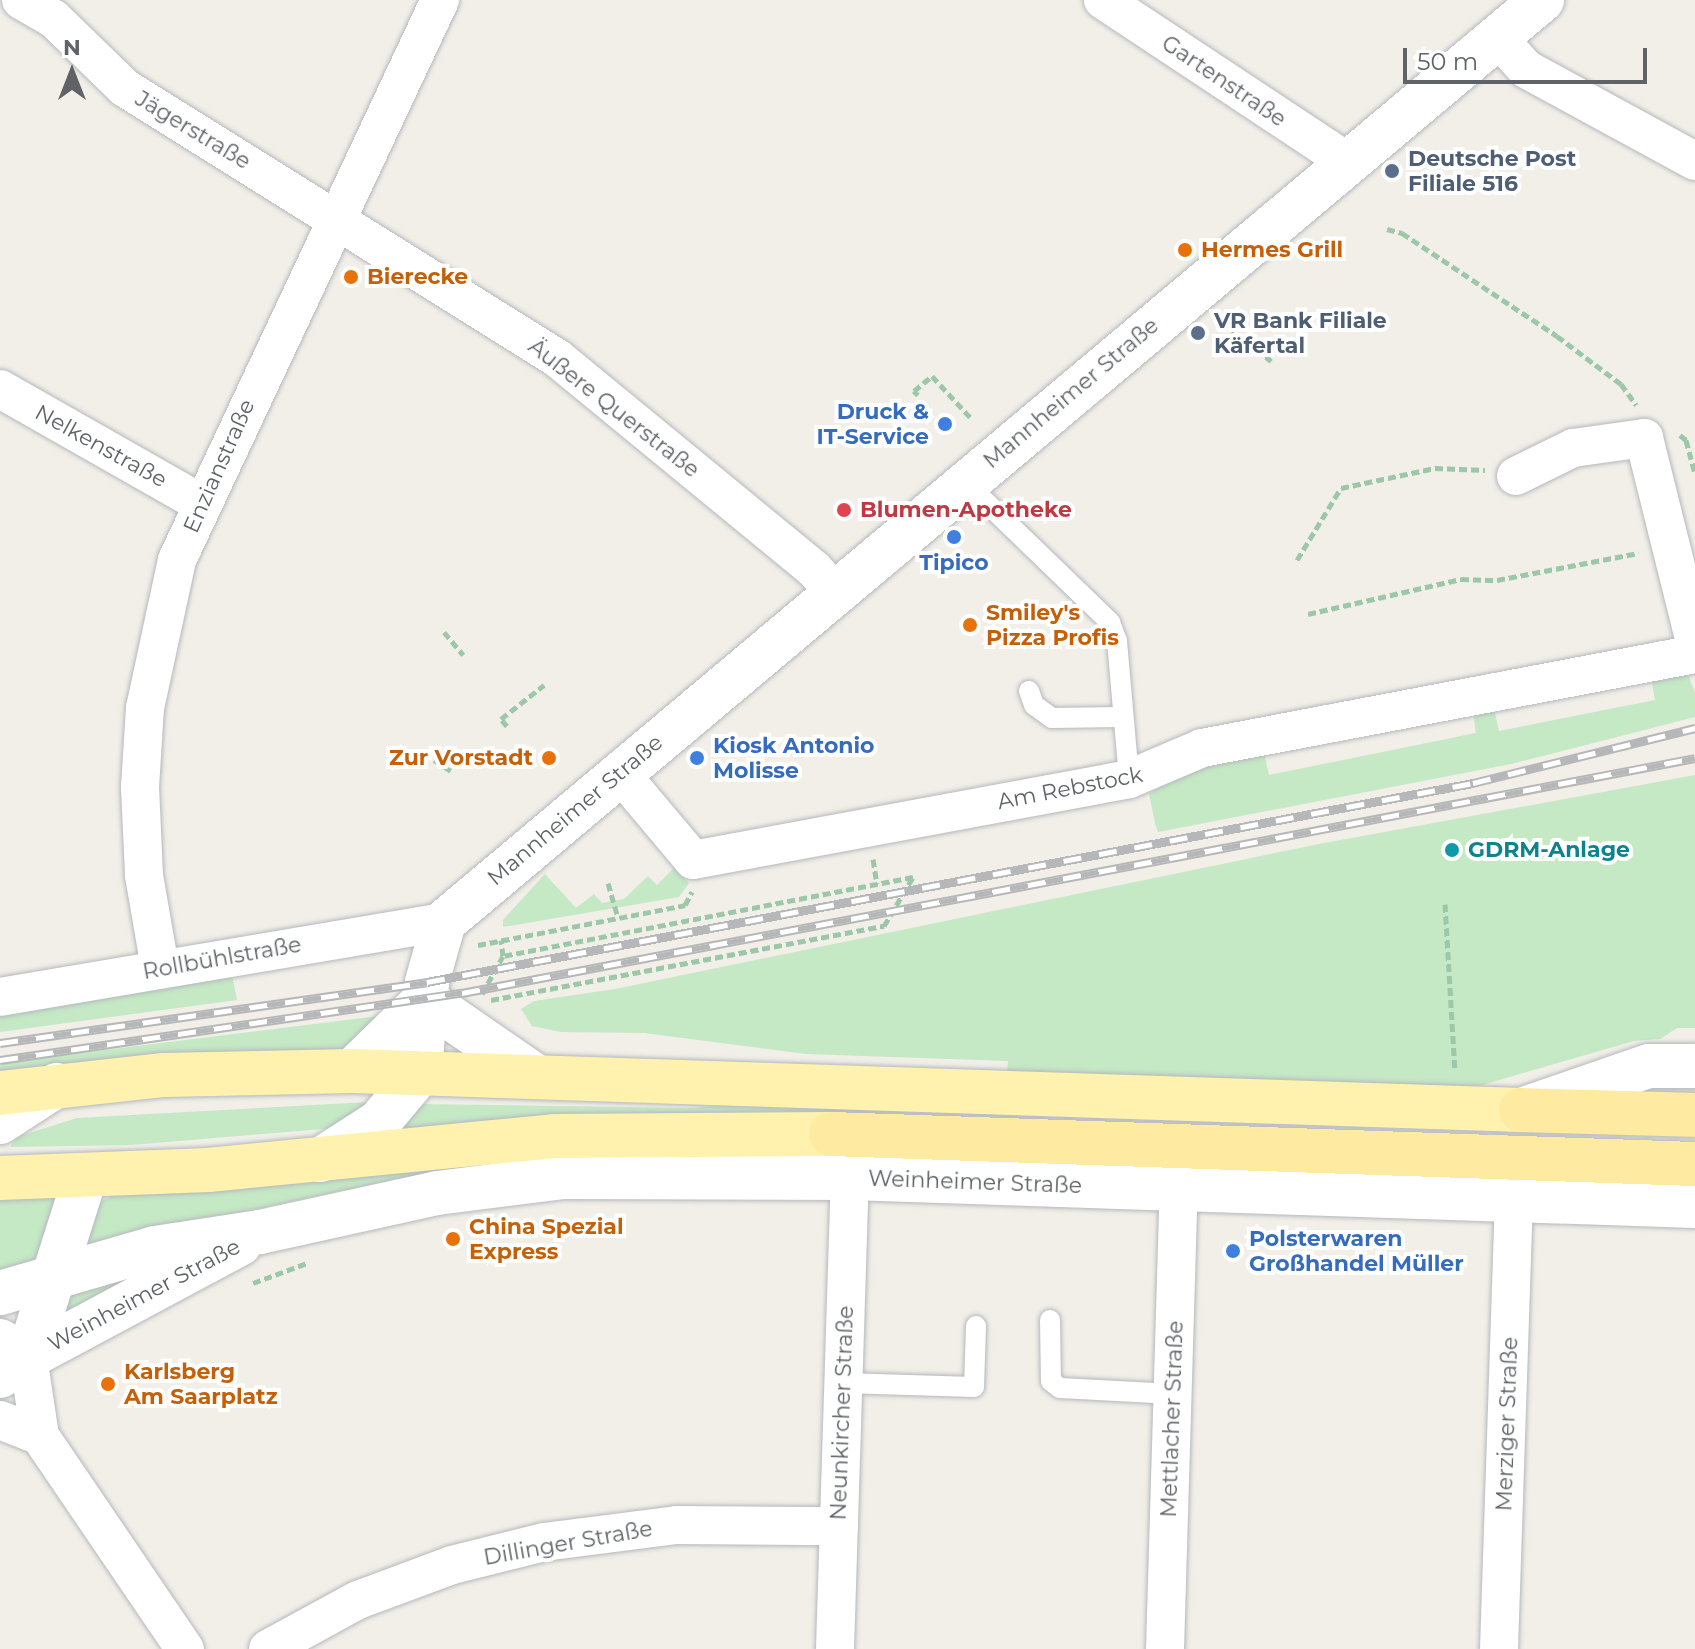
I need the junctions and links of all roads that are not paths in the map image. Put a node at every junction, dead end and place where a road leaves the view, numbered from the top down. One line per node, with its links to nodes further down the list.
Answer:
1 (21, 0): 8 (street, Jägerstraße)
2 (440, 0): 8 (street, Enzianstraße)
3 (1103, 0): 7 (street, Gartenstraße)
4 (1542, 0): 5 (street, Mannheimer Straße)
5 (1497, 37): 6 (street); 7 (street, Mannheimer Straße)
6 (1695, 161)
7 (1337, 181): 11 (street, Mannheimer Straße)
8 (337, 218): 12 (street, Enzianstraße); 13 (street, Äußere Querstraße)
9 (0, 389): 12 (street, Nelkenstraße)
10 (1516, 476): 14 (street)
11 (966, 483): 13 (street, Mannheimer Straße); 17 (lane)
12 (201, 503): 21 (street, Enzianstraße)
13 (835, 593): 18 (street, Mannheimer Straße)
14 (1695, 642)
15 (1695, 654): 19 (street, Am Rebstock)
16 (1029, 691): 17 (lane)
17 (1122, 717): 19 (lane)
18 (619, 772): 19 (street, Am Rebstock); 20 (street, Mannheimer Straße)
19 (1129, 779)
20 (444, 922): 21 (street, Rollbühlstraße); 23 (street)
21 (160, 968): 22 (street, Rollbühlstraße)
22 (0, 997)
23 (425, 1000): 25 (street); 26 (street); 27 (street)
24 (1695, 1066): 30 (street)
25 (352, 1071): 26 (main road); 28 (main road)
26 (420, 1073): 27 (main road); 34 (street)
27 (534, 1075): 30 (main road)
28 (57, 1085): 29 (main road); 32 (street)
29 (0, 1093)
30 (1521, 1110): 31 (highway)
31 (1695, 1115)
32 (0, 1122)
33 (831, 1134): 34 (main road); 35 (highway)
34 (320, 1160): 36 (main road)
35 (1695, 1164)
36 (85, 1177): 37 (main road); 43 (street)
37 (0, 1178)
38 (850, 1178): 39 (street, Weinheimer Straße); 42 (street, Weinheimer Straße); 48 (street, Neunkircher Straße)
39 (1179, 1188): 40 (street, Weinheimer Straße); 49 (street, Mettlacher Straße)
40 (1514, 1200): 41 (street, Weinheimer Straße); 57 (street, Merziger Straße)
41 (1695, 1206)
42 (260, 1232): 43 (street, Weinheimer Straße); 47 (street, Weinheimer Straße)
43 (53, 1276): 44 (street, Weinheimer Straße); 47 (street)
44 (0, 1293)
45 (1050, 1320): 49 (lane)
46 (976, 1326): 48 (lane)
47 (9, 1358): 51 (street)
48 (843, 1383): 52 (street, Neunkircher Straße)
49 (1174, 1394): 56 (street, Mettlacher Straße)
50 (0, 1420): 51 (street)
51 (40, 1436): 53 (street)
52 (839, 1526): 54 (street, Dillinger Straße); 55 (street, Neunkircher Straße)
53 (185, 1649)
54 (268, 1649)
55 (835, 1649)
56 (1165, 1649)
57 (1499, 1649)

